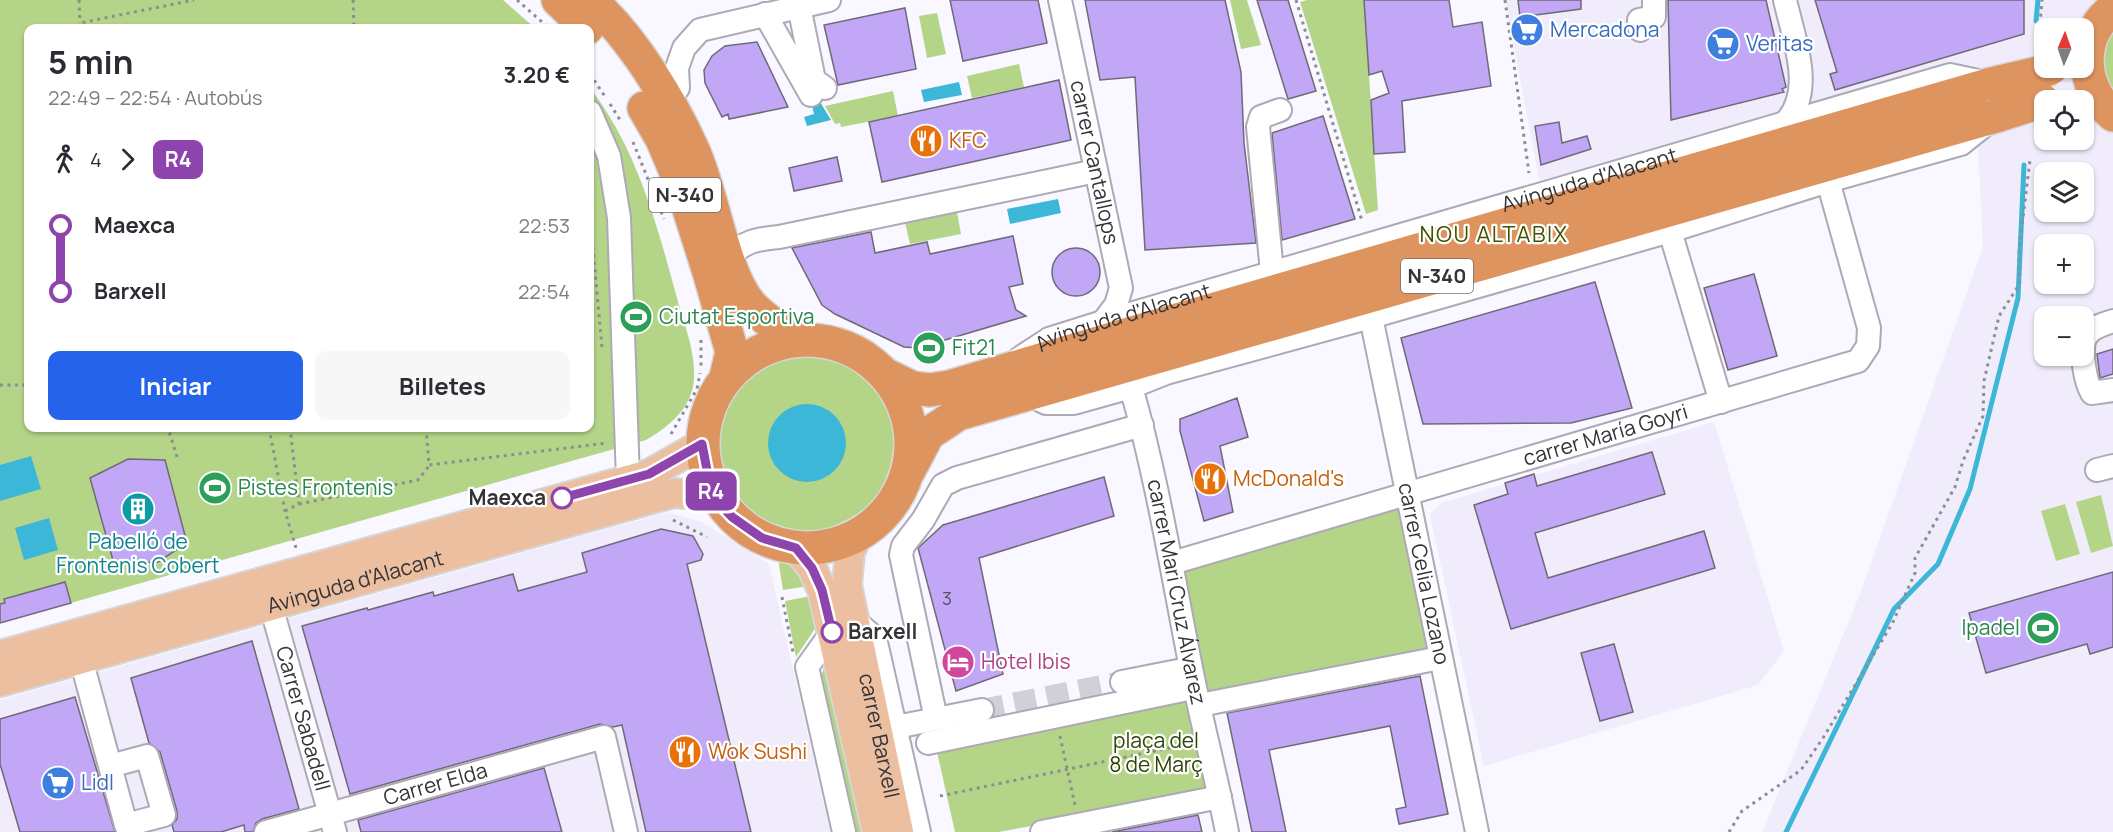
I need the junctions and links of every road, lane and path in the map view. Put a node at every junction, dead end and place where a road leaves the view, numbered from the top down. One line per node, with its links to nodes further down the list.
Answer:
1 (79, 0): 19 (path)
2 (194, 0): 15 (path)
3 (353, 0): 21 (path)
4 (517, 0): 22 (path)
5 (558, 0): 23 (highway, N-340)
6 (590, 0): 49 (highway, N-340)
7 (612, 0): 30 (street)
8 (829, 0): 16 (street)
9 (1060, 0): 43 (street, carrer Cantallops)
10 (1296, 0): 47 (path)
11 (1505, 0): 44 (path)
12 (1654, 0): 24 (street)
13 (1785, 0): 26 (street)
14 (2042, 0): 18 (path)
15 (179, 1): 19 (path)
16 (799, 6): 17 (street); 17 (street)
17 (765, 14): 30 (street)
18 (2040, 18)
19 (80, 23)
20 (2098, 23): 31 (highway, N-340)
21 (354, 24)
22 (544, 24)
23 (582, 24)
24 (1640, 30)
25 (594, 37): 59 (highway, N-340)
26 (1801, 74): 35 (street); 39 (street)
27 (2034, 74): 29 (highway, Avinguda d'Alacant / N-340, bridge)
28 (594, 80): 40 (path)
29 (1991, 84): 35 (street, Avinguda d'Alacant); 60 (highway, Avinguda d'Alacant / N-340)
30 (678, 88): 49 (street)
31 (2094, 90)
32 (2094, 91): 34 (highway, N-340)
33 (2034, 106): 37 (highway, Avinguda d'Alacant / N-340, bridge)
34 (2094, 106)
35 (1834, 108): 39 (street, Avinguda d'Alacant)
36 (1280, 110): 51 (street)
37 (1993, 117): 45 (street, Avinguda d'Alacant); 65 (highway, Avinguda d'Alacant / N-340)
38 (594, 121): 78 (street)
39 (1785, 123): 51 (street, Avinguda d'Alacant)
40 (625, 128)
41 (632, 138): 46 (path)
42 (2030, 160): 123 (path)
43 (1096, 171): 49 (street); 54 (street, carrer Cantallops)
44 (1529, 172)
45 (1828, 181): 48 (street, Avinguda d'Alacant); 66 (street, carrer María Goyri)
46 (665, 221)
47 (1362, 221)
48 (1671, 231): 52 (street, Avinguda d'Alacant); 66 (street)
49 (727, 253): 56 (highway, N-340)
50 (594, 260): 57 (path)
51 (1272, 272): 54 (street, Avinguda d'Alacant)
52 (1371, 317): 63 (street, Avinguda d'Alacant); 79 (street, carrer Celia Lozano)
53 (2113, 321): 64 (street)
54 (1103, 322): 60 (street, Avinguda d'Alacant)
55 (701, 332): 72 (path)
56 (797, 340): 58 (highway, N-340); 59 (highway, N-340)
57 (602, 347)
58 (886, 375): 60 (highway, Avinguda d'Alacant / N-340); 77 (highway, N-340)
59 (726, 377): 74 (highway, N-340)
60 (990, 377)
61 (0, 385): 62 (path)
62 (24, 385)
63 (1131, 387): 65 (street, Avinguda d'Alacant); 67 (street, carrer Mari Cruz Álvarez)
64 (2113, 390)
65 (1028, 395): 77 (highway, Avinguda d'Alacant / N-340)
66 (1721, 402): 79 (street, carrer María Goyri)
67 (1142, 425): 89 (street, carrer Mari Cruz Álvarez); 103 (street)
68 (169, 432): 75 (path)
69 (270, 432): 83 (path)
70 (290, 432): 81 (path)
71 (426, 432): 76 (path)
72 (664, 438)
73 (611, 442): 76 (path)
74 (702, 444): 78 (main road, Avinguda d'Alacant); 80 (highway, N-340)
75 (177, 457)
76 (429, 465): 81 (path)
77 (908, 472): 85 (highway, N-340)
78 (628, 480): 82 (main road, Avinguda d'Alacant)
79 (1407, 494): 89 (street, carrer María Goyri); 94 (street, carrer Celia Lozano)
80 (712, 496): 88 (highway, N-340); 90 (main road, Avinguda d'Alacant)
81 (299, 504): 83 (path)
82 (540, 504): 92 (street); 93 (main road, Avinguda d'Alacant)
83 (285, 511): 87 (path)
84 (673, 520): 86 (path)
85 (858, 534): 88 (highway, N-340); 91 (main road, carrer Barxell)
86 (707, 537)
87 (296, 548)
88 (796, 548): 91 (main road, carrer Barxell)
89 (1172, 563): 96 (street, carrer Mari Cruz Álvarez)
90 (271, 606): 95 (main road, Avinguda d'Alacant); 111 (street, Carrer Sabadell)
91 (843, 626): 104 (street); 116 (street); 117 (main road, carrer Barxell); 118 (main road, carrer Barxell)
92 (0, 643)
93 (0, 655)
94 (1440, 658): 100 (street); 122 (street, carrer Celia Lozano)
95 (81, 659): 97 (main road, Avinguda d'Alacant); 107 (street)
96 (1190, 665): 98 (street); 100 (street, carrer Mari Cruz Álvarez)
97 (0, 682)
98 (1122, 682)
99 (1183, 690): 102 (street)
100 (1200, 705): 110 (street, carrer Mari Cruz Álvarez)
101 (982, 710): 103 (street)
102 (1056, 716): 105 (street); 108 (path)
103 (936, 719): 104 (street)
104 (896, 728): 119 (street)
105 (928, 743)
106 (1194, 743): 108 (path)
107 (110, 766): 113 (street); 113 (street)
108 (1067, 769): 109 (path); 112 (path)
109 (940, 796)
110 (1220, 797): 112 (street); 121 (street, carrer Mari Cruz Álvarez)
111 (332, 823): 114 (street, Carrer Elda); 115 (street, Carrer Elda)
112 (1079, 825): 120 (street)
113 (149, 826)
114 (266, 832)
115 (626, 832)
116 (844, 832)
117 (877, 832)
118 (899, 832)
119 (919, 832)
120 (1042, 832)
121 (1227, 832)
122 (1477, 832)
123 (1729, 832)

